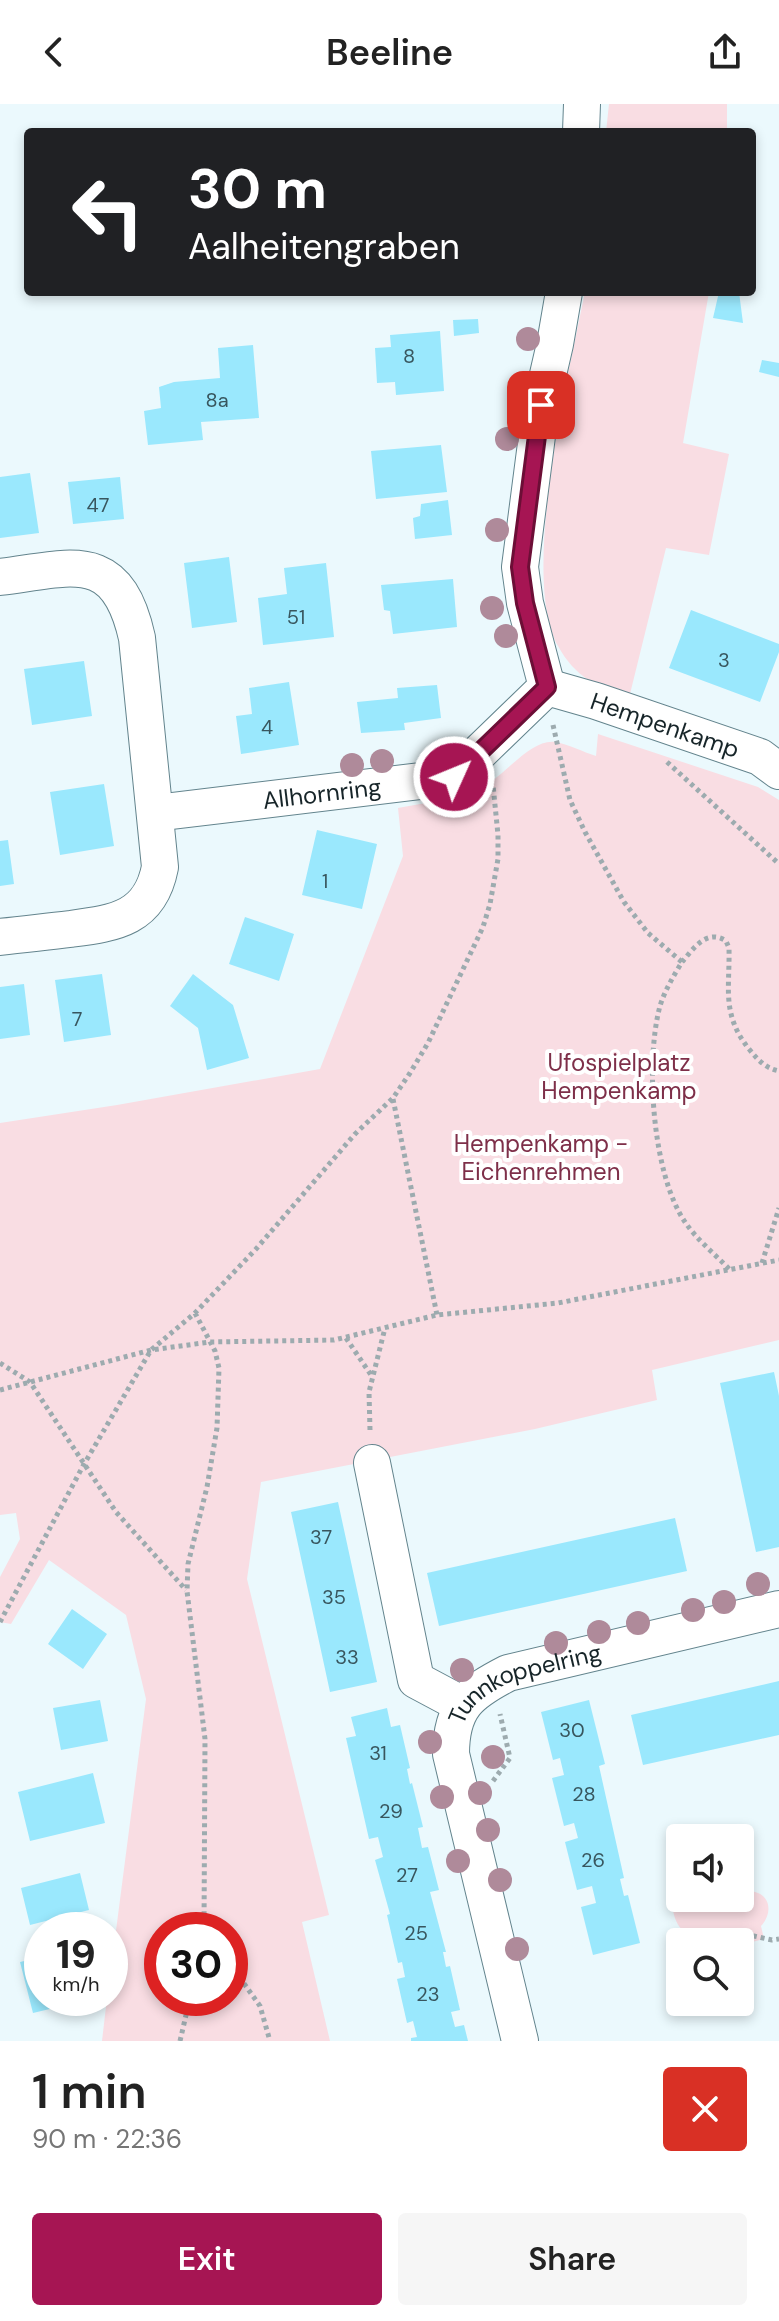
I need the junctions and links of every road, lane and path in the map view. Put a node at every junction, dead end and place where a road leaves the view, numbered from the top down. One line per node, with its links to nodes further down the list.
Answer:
1 (582, 104): 2 (street)
2 (581, 128)
3 (563, 296): 5 (street)
4 (0, 577): 13 (street)
5 (547, 687): 10 (street, Hempenkamp); 12 (street)
6 (553, 724): 7 (path); 8 (path); 16 (path)
7 (566, 726)
8 (542, 733)
9 (660, 755): 14 (path)
10 (773, 756)
11 (491, 773): 12 (street, Allhornring); 18 (path)
12 (454, 777): 13 (street, Allhornring)
13 (155, 813): 15 (street)
14 (779, 864)
15 (0, 937)
16 (682, 962): 17 (path); 22 (path)
17 (779, 1071)
18 (393, 1098): 23 (path); 24 (path)
19 (779, 1208): 21 (path)
20 (779, 1260): 21 (path)
21 (762, 1263): 22 (path)
22 (731, 1271): 24 (path)
23 (195, 1313): 27 (path); 28 (path)
24 (437, 1315): 25 (path)
25 (385, 1328): 26 (path); 30 (path)
26 (346, 1338): 27 (path); 30 (path)
27 (210, 1342): 28 (path); 35 (path)
28 (151, 1350): 31 (path); 34 (path)
29 (0, 1363): 31 (path)
30 (372, 1376): 33 (path)
31 (30, 1382): 32 (path); 34 (path)
32 (0, 1390)
33 (372, 1463): 39 (street)
34 (83, 1466): 35 (path); 37 (path)
35 (187, 1591): 41 (path)
36 (779, 1609): 38 (street, Tunnkoppelring)
37 (0, 1622)
38 (492, 1682): 39 (street, Tunnkoppelring); 40 (path)
39 (461, 1704): 48 (street, Tunnkoppelring)
40 (490, 1785)
41 (205, 1912)
42 (754, 1936): 43 (path)
43 (779, 1939)
44 (248, 1989): 47 (path)
45 (186, 2016): 46 (path)
46 (180, 2041)
47 (270, 2041)
48 (520, 2041)

